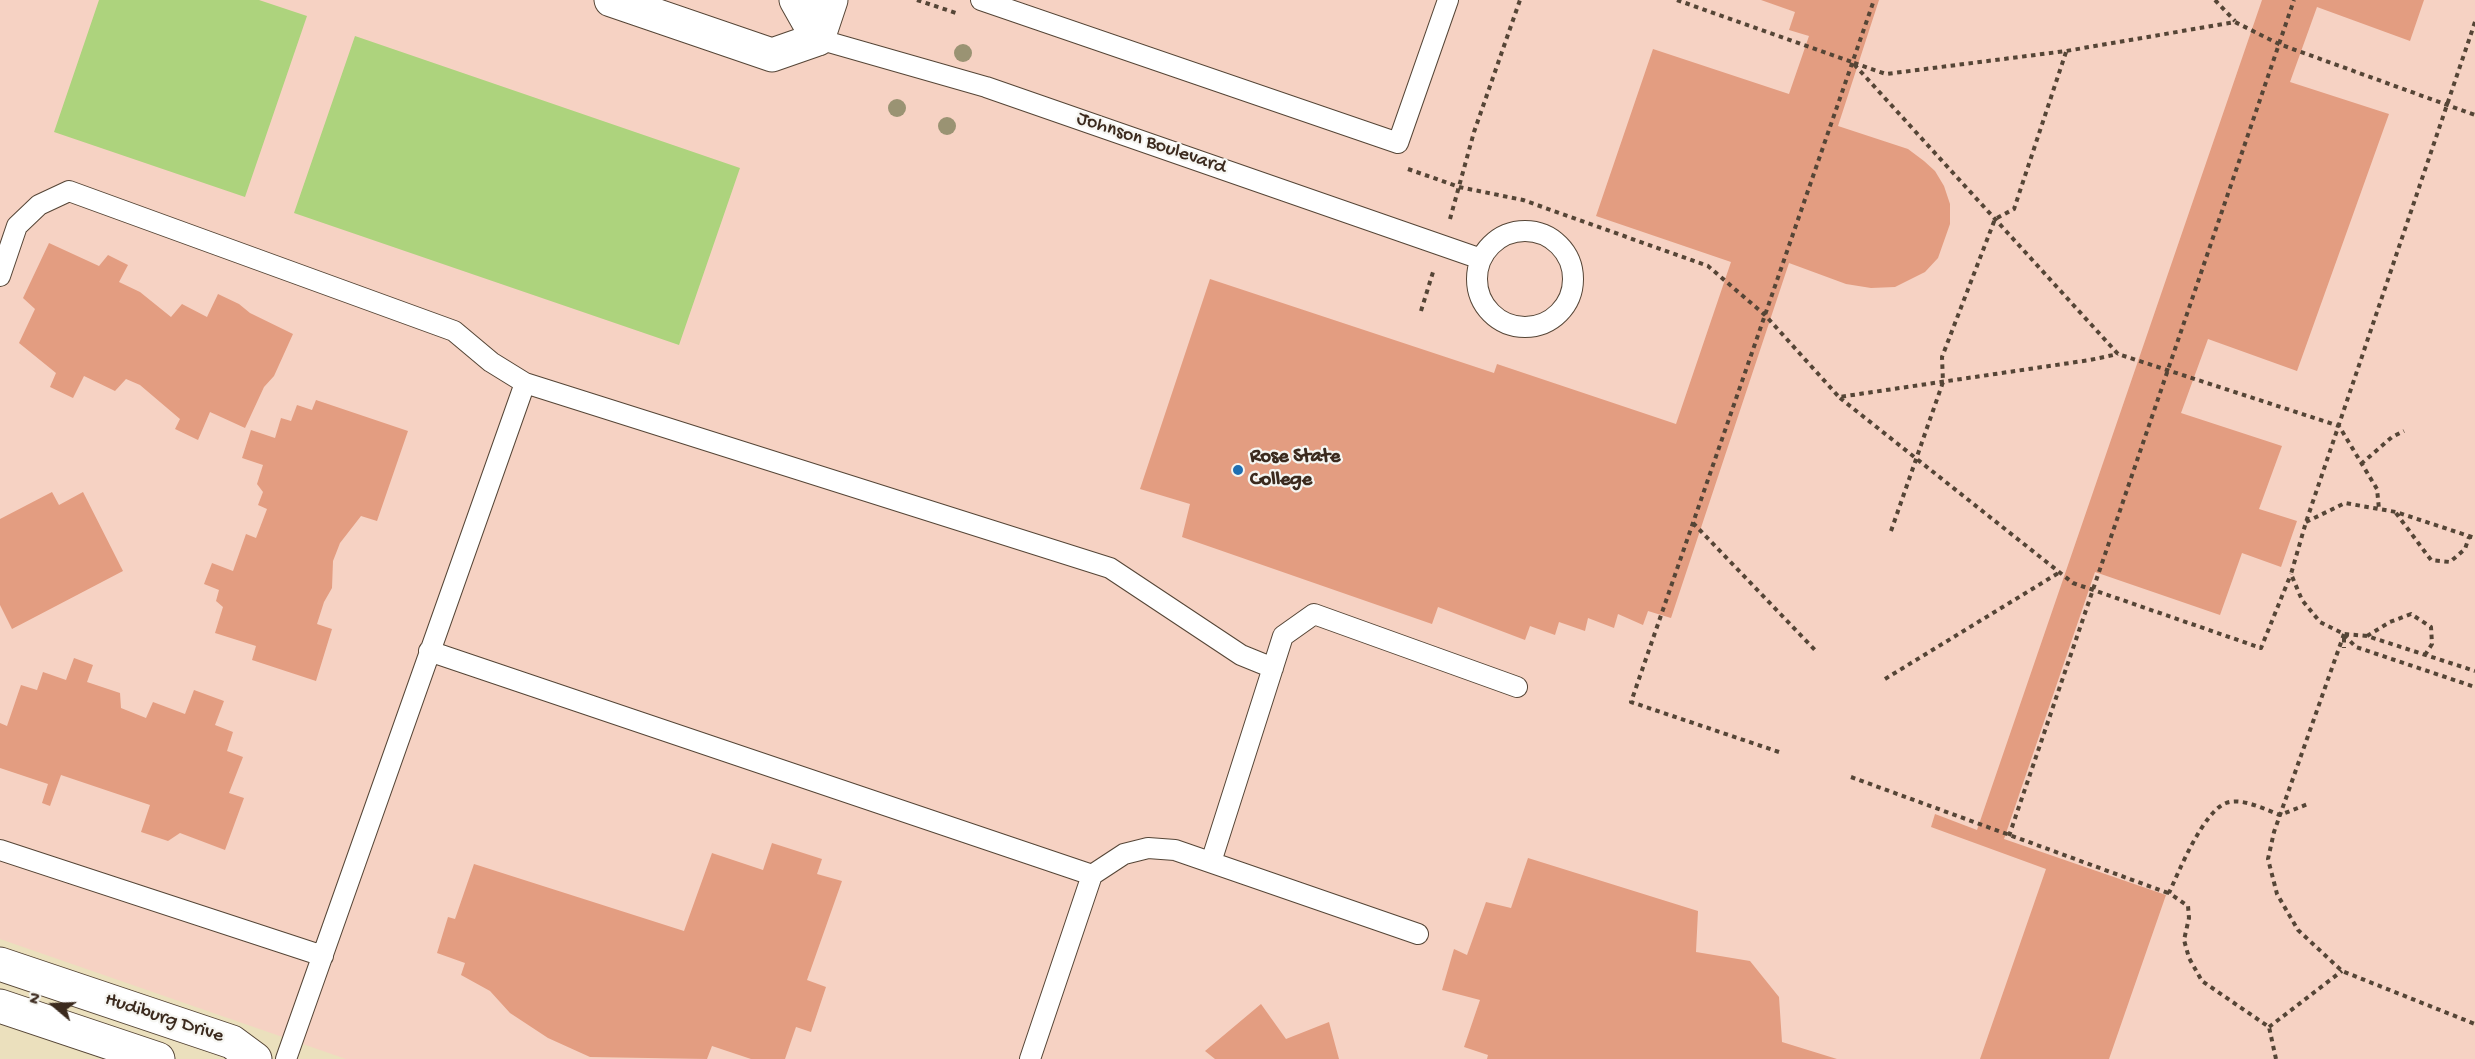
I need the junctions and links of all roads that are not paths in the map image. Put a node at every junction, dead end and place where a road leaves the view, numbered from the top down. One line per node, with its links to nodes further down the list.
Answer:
1 (611, 0): 6 (street)
2 (796, 0): 6 (street)
3 (831, 0): 6 (street)
4 (981, 0): 5 (lane)
5 (1448, 0)
6 (818, 39): 7 (lane, Johnson Boulevard)
7 (1481, 259): 7 (lane)
8 (0, 276): 9 (lane)
9 (525, 383): 10 (lane); 11 (lane)
10 (429, 651): 15 (lane); 17 (lane)
11 (1273, 668): 12 (lane); 14 (lane)
12 (1517, 687)
13 (0, 850): 17 (lane)
14 (1211, 862): 15 (lane); 16 (lane)
15 (1092, 875): 23 (lane)
16 (1418, 934)
17 (323, 956): 22 (lane)
18 (0, 964): 21 (street, Hudiburg Drive)
19 (0, 1005): 20 (street, Hudiburg Drive)
20 (158, 1059)
21 (255, 1059)
22 (286, 1059)
23 (1030, 1059)

